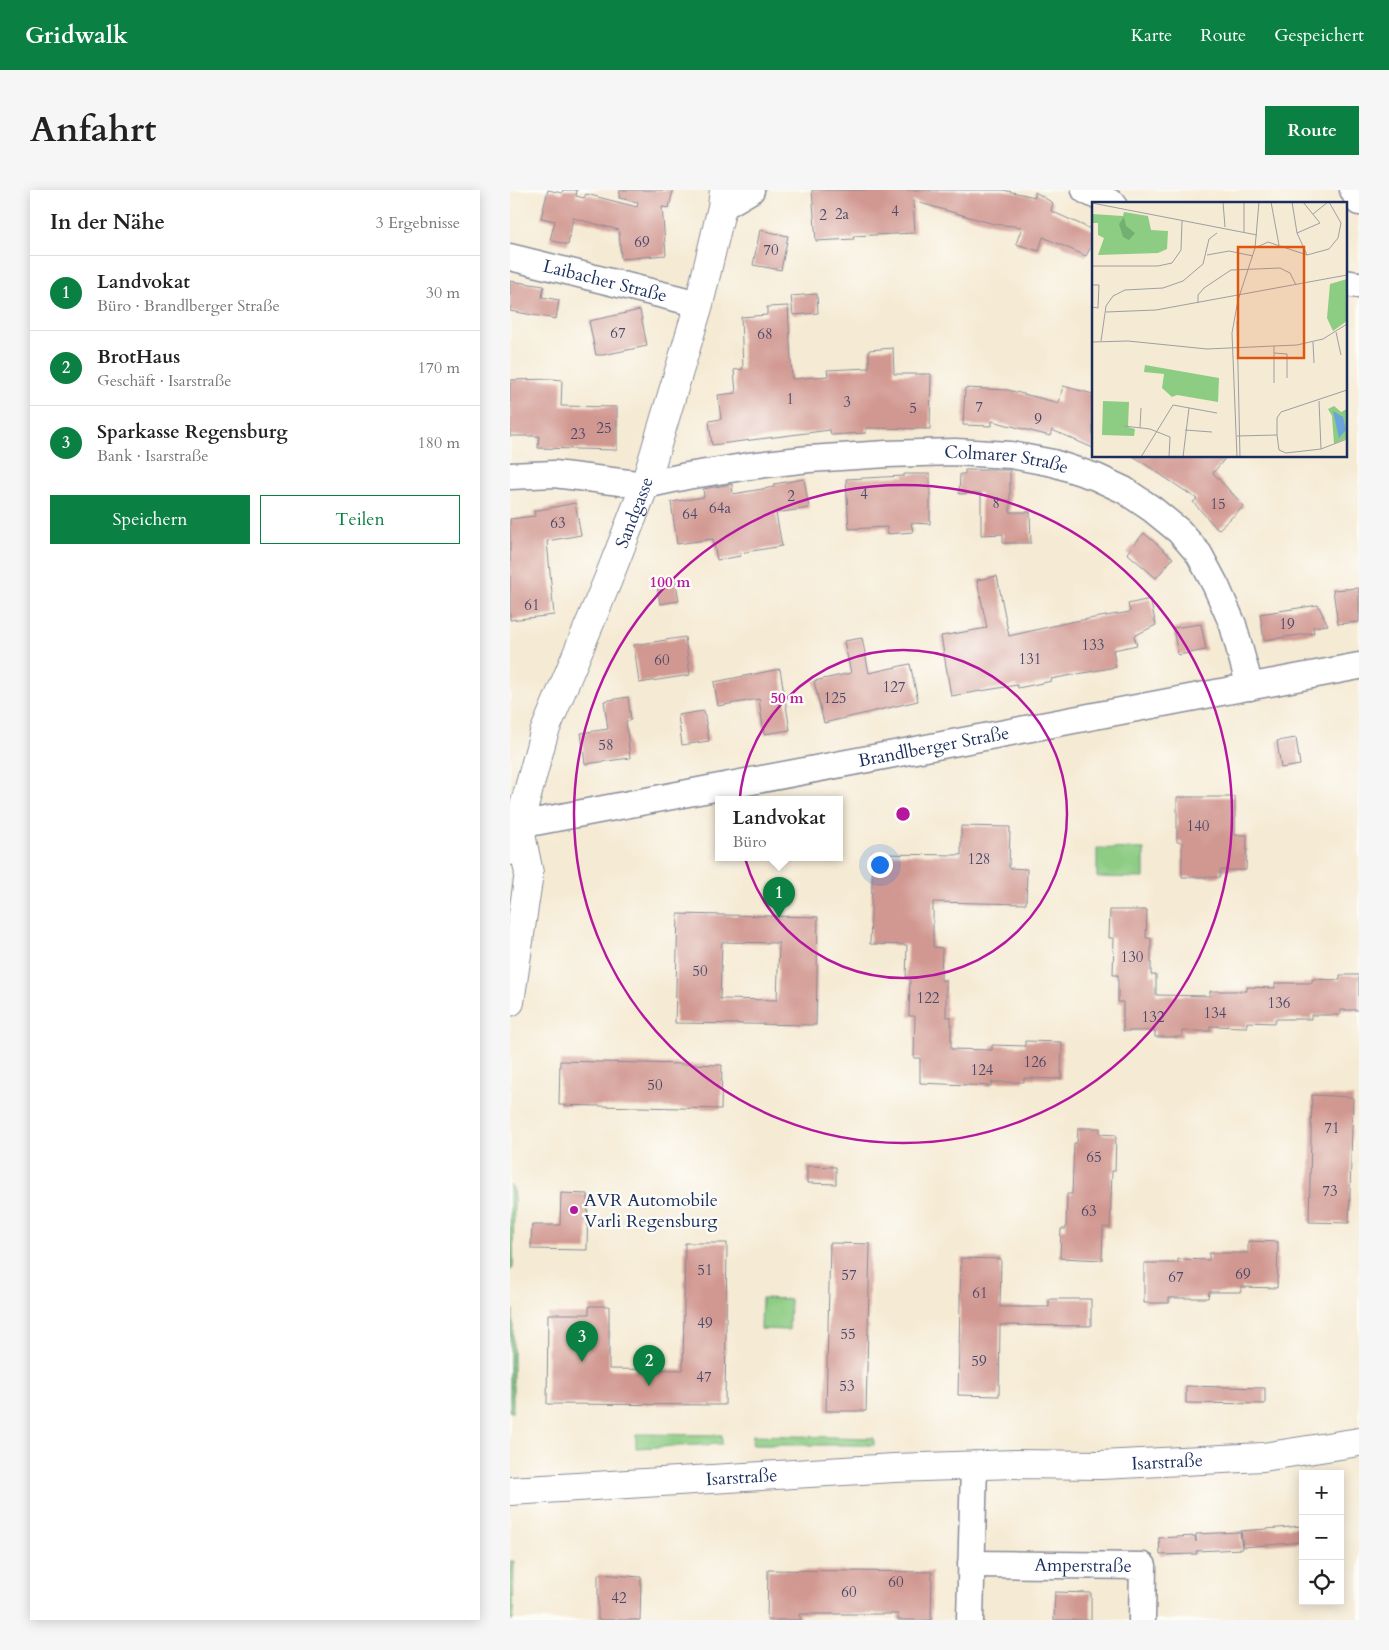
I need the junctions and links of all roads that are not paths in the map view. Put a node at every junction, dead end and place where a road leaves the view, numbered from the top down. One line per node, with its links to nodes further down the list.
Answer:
1 (751, 190): 4 (street)
2 (1085, 190): 5 (street)
3 (1353, 190): 6 (street)
4 (723, 198): 10 (street, Sandgasse)
5 (1109, 202)
6 (1359, 202)
7 (510, 257): 10 (street, Laibacher Straße)
8 (1346, 283): 9 (street)
9 (1359, 285)
10 (699, 304): 12 (street, Sandgasse)
11 (510, 476): 12 (street, Colmarer Straße)
12 (645, 485): 14 (street, Colmarer Straße); 15 (street, Sandgasse)
13 (1359, 666): 14 (street, Brandlberger Straße)
14 (1250, 687): 15 (street, Brandlberger Straße)
15 (515, 826): 16 (street, Sandgasse); 17 (street)
16 (510, 851)
17 (510, 1002)
18 (1359, 1442): 19 (street, Isarstraße)
19 (974, 1466): 20 (street, Isarstraße); 21 (street)
20 (510, 1491)
21 (971, 1564): 22 (street); 23 (street, Amperstraße)
22 (970, 1620)
23 (1142, 1620)

